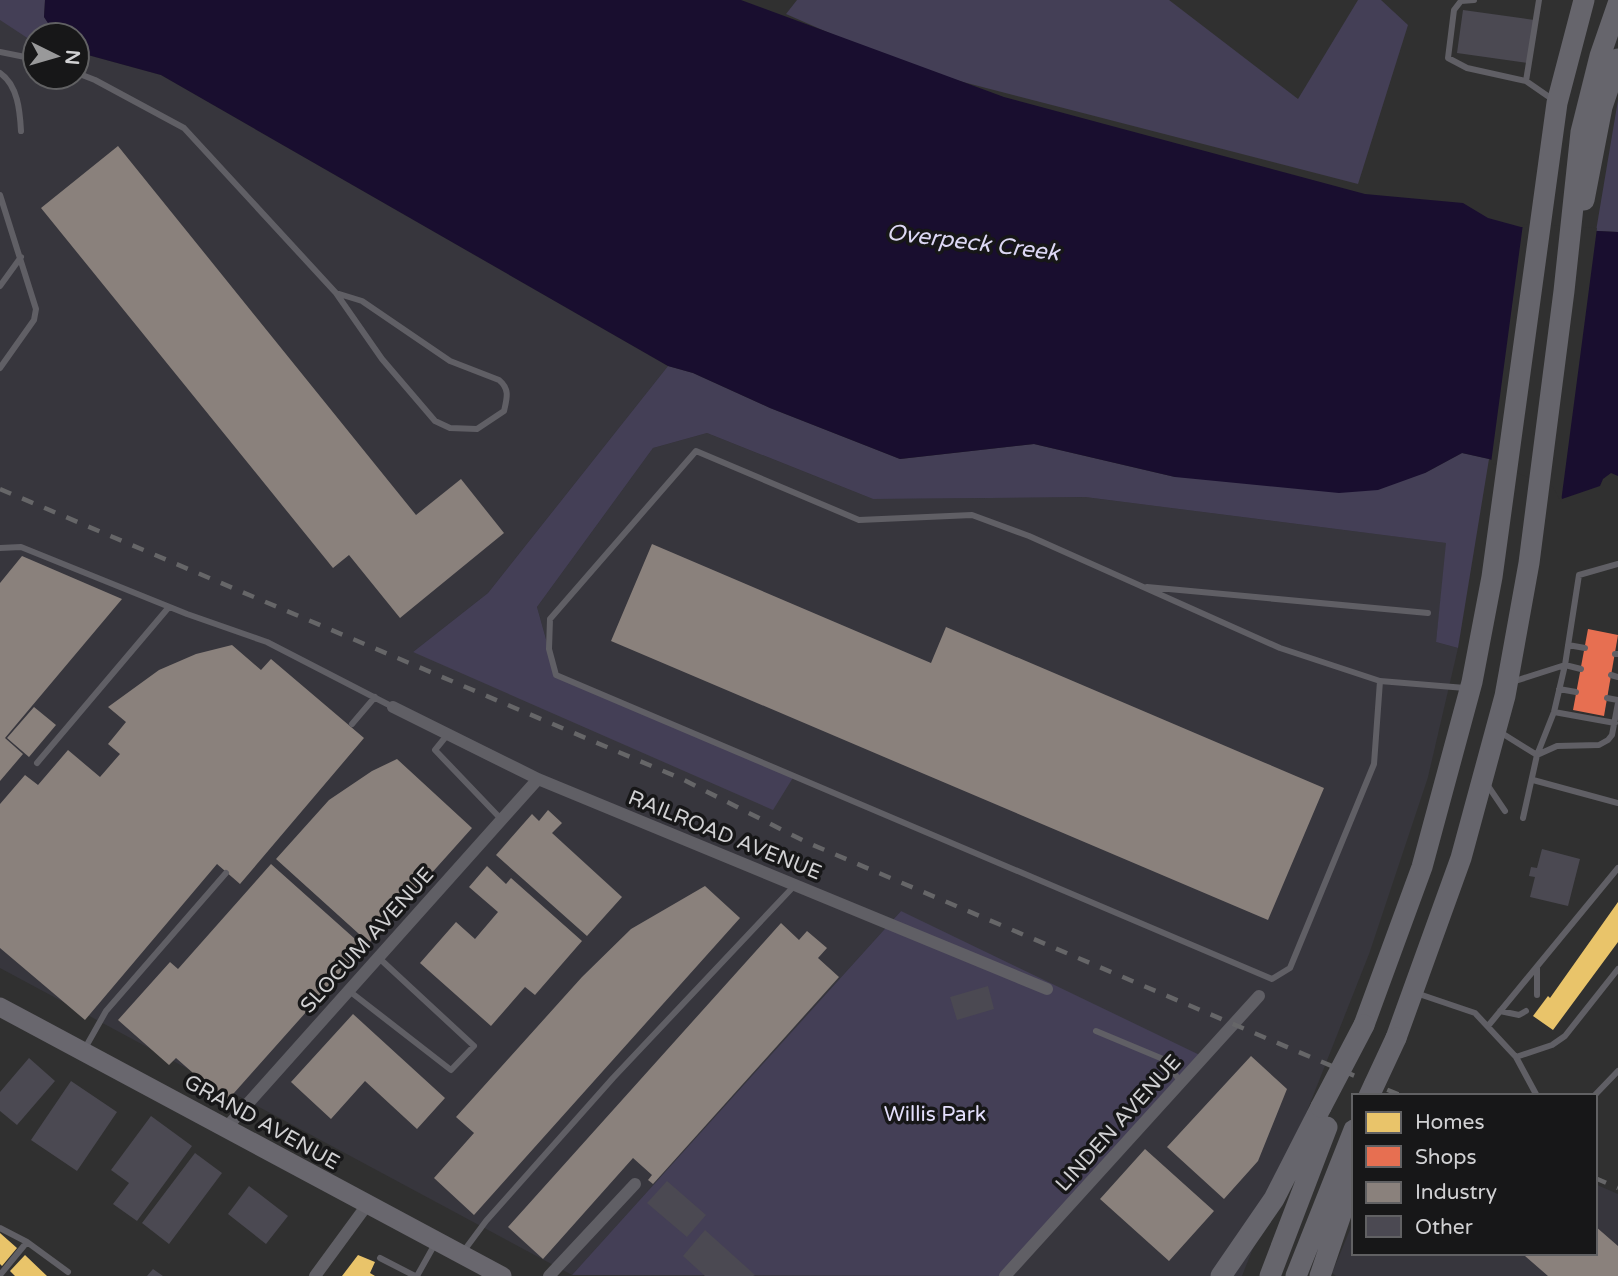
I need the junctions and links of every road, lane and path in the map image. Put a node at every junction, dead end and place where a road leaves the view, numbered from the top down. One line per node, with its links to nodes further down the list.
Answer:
1 (1474, 0): 10 (lane)
2 (1539, 0): 10 (lane)
3 (1584, 0): 11 (highway)
4 (1618, 4): 13 (highway)
5 (0, 52): 6 (lane)
6 (21, 56)
7 (1618, 59): 13 (highway)
8 (0, 73): 12 (lane)
9 (91, 78): 17 (lane)
10 (1526, 81): 11 (lane)
11 (1557, 103): 30 (highway)
12 (21, 131)
13 (1582, 170): 29 (highway)
14 (0, 195): 15 (lane)
15 (21, 257): 16 (lane); 18 (lane)
16 (0, 286)
17 (336, 293): 17 (lane)
18 (0, 368)
19 (0, 548): 22 (lane)
20 (1618, 564): 24 (lane)
21 (1141, 586): 23 (lane); 28 (lane); 28 (lane)
22 (169, 607): 33 (lane); 43 (lane)
23 (1428, 613)
24 (1568, 645): 25 (lane); 26 (lane)
25 (1585, 648)
26 (1565, 665): 27 (lane); 29 (lane); 31 (lane)
27 (1581, 668)
28 (1380, 681): 30 (lane)
29 (1507, 684): 40 (highway)
30 (1470, 688): 76 (highway, bridge)
31 (1559, 689): 32 (lane); 37 (lane)
32 (1576, 692)
33 (375, 697): 36 (lane); 38 (lane)
34 (1607, 698): 35 (lane)
35 (1618, 701): 39 (lane)
36 (393, 706): 41 (street, RAILROAD AVENUE)
37 (1554, 712): 39 (lane); 42 (lane)
38 (352, 724)
39 (1615, 729): 42 (lane)
40 (1497, 730): 42 (lane); 45 (highway)
41 (448, 734): 44 (street, RAILROAD AVENUE); 50 (lane)
42 (1537, 755): 46 (lane)
43 (37, 763)
44 (538, 779): 50 (street, SLOCUM AVENUE); 53 (street, RAILROAD AVENUE)
45 (1484, 780): 48 (lane); 59 (highway)
46 (1533, 780): 47 (lane); 49 (lane)
47 (1618, 803)
48 (1505, 811)
49 (1523, 818)
50 (501, 819): 54 (street, SLOCUM AVENUE)
51 (1618, 868): 55 (lane)
52 (226, 873): 68 (lane)
53 (795, 885): 57 (street, RAILROAD AVENUE); 85 (lane)
54 (378, 957): 58 (street, SLOCUM AVENUE); 58 (lane)
55 (1537, 967): 60 (lane); 62 (lane)
56 (1618, 970): 69 (lane)
57 (1047, 989)
58 (348, 990): 77 (street, SLOCUM AVENUE)
59 (1414, 992): 65 (lane); 67 (highway)
60 (1537, 995)
61 (1259, 996): 71 (street, LINDEN AVENUE)
62 (1500, 1011): 63 (lane); 65 (lane)
63 (1527, 1011)
64 (2, 1012): 68 (main road, GRAND AVENUE)
65 (1488, 1027): 69 (lane)
66 (1096, 1031): 71 (lane)
67 (1396, 1038): 72 (highway, bridge); 73 (highway, bridge)
68 (83, 1052): 77 (main road, GRAND AVENUE)
69 (1516, 1057): 74 (lane)
70 (1618, 1071): 75 (lane)
71 (1181, 1082): 93 (street, LINDEN AVENUE)
72 (1370, 1094)
73 (1381, 1094)
74 (1536, 1094)
75 (1596, 1094)
76 (1327, 1110): 94 (highway); 95 (highway)
77 (226, 1128): 81 (main road, GRAND AVENUE)
78 (1352, 1135): 96 (highway)
79 (1352, 1182): 97 (highway)
80 (635, 1184): 92 (street)
81 (367, 1205): 83 (main road, GRAND AVENUE); 89 (street)
82 (0, 1228): 84 (lane)
83 (437, 1241): 85 (main road, GRAND AVENUE); 90 (lane)
84 (27, 1242): 87 (lane); 88 (lane)
85 (461, 1254): 91 (main road, GRAND AVENUE)
86 (380, 1258): 90 (lane)
87 (68, 1272)
88 (0, 1275)
89 (315, 1276)
90 (416, 1276)
91 (502, 1276)
92 (549, 1276)
93 (1005, 1276)
94 (1221, 1276)
95 (1270, 1276)
96 (1296, 1276)
97 (1320, 1276)

